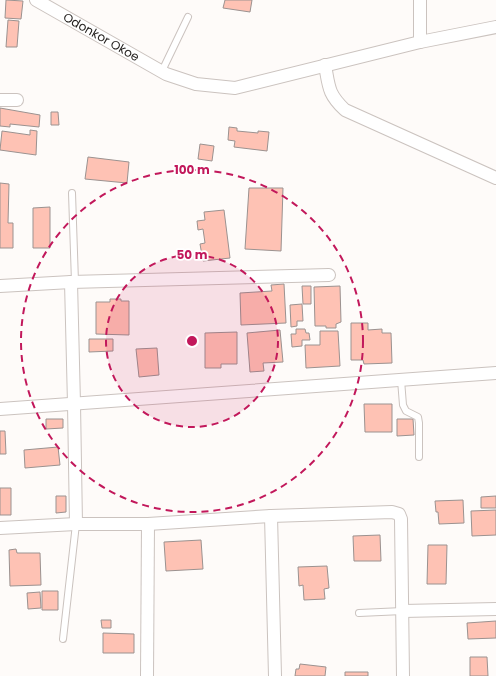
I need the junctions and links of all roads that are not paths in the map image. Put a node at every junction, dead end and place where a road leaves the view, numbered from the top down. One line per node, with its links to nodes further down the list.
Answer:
1 (36, 0): 7 (street, Odonkor Okoe)
2 (420, 0): 5 (street)
3 (188, 17): 7 (lane)
4 (496, 27): 5 (street, Odonkor Okoe)
5 (420, 42): 6 (street, Odonkor Okoe)
6 (325, 65): 7 (street, Odonkor Okoe); 10 (street)
7 (164, 72)
8 (0, 100): 9 (street)
9 (17, 100)
10 (496, 178)
11 (72, 193): 13 (lane)
12 (329, 275): 13 (street)
13 (73, 282): 14 (street); 17 (street)
14 (0, 286)
15 (496, 373): 16 (street)
16 (401, 380): 17 (street); 19 (lane)
17 (74, 404): 18 (street); 21 (street)
18 (0, 409)
19 (419, 457)
20 (271, 516): 22 (street); 25 (street); 29 (street)
21 (76, 524): 22 (street); 23 (street); 27 (lane)
22 (148, 524): 28 (street)
23 (0, 528)
24 (496, 609): 25 (street)
25 (402, 611): 26 (lane); 30 (street)
26 (359, 613)
27 (63, 639)
28 (147, 676)
29 (276, 676)
30 (403, 676)

